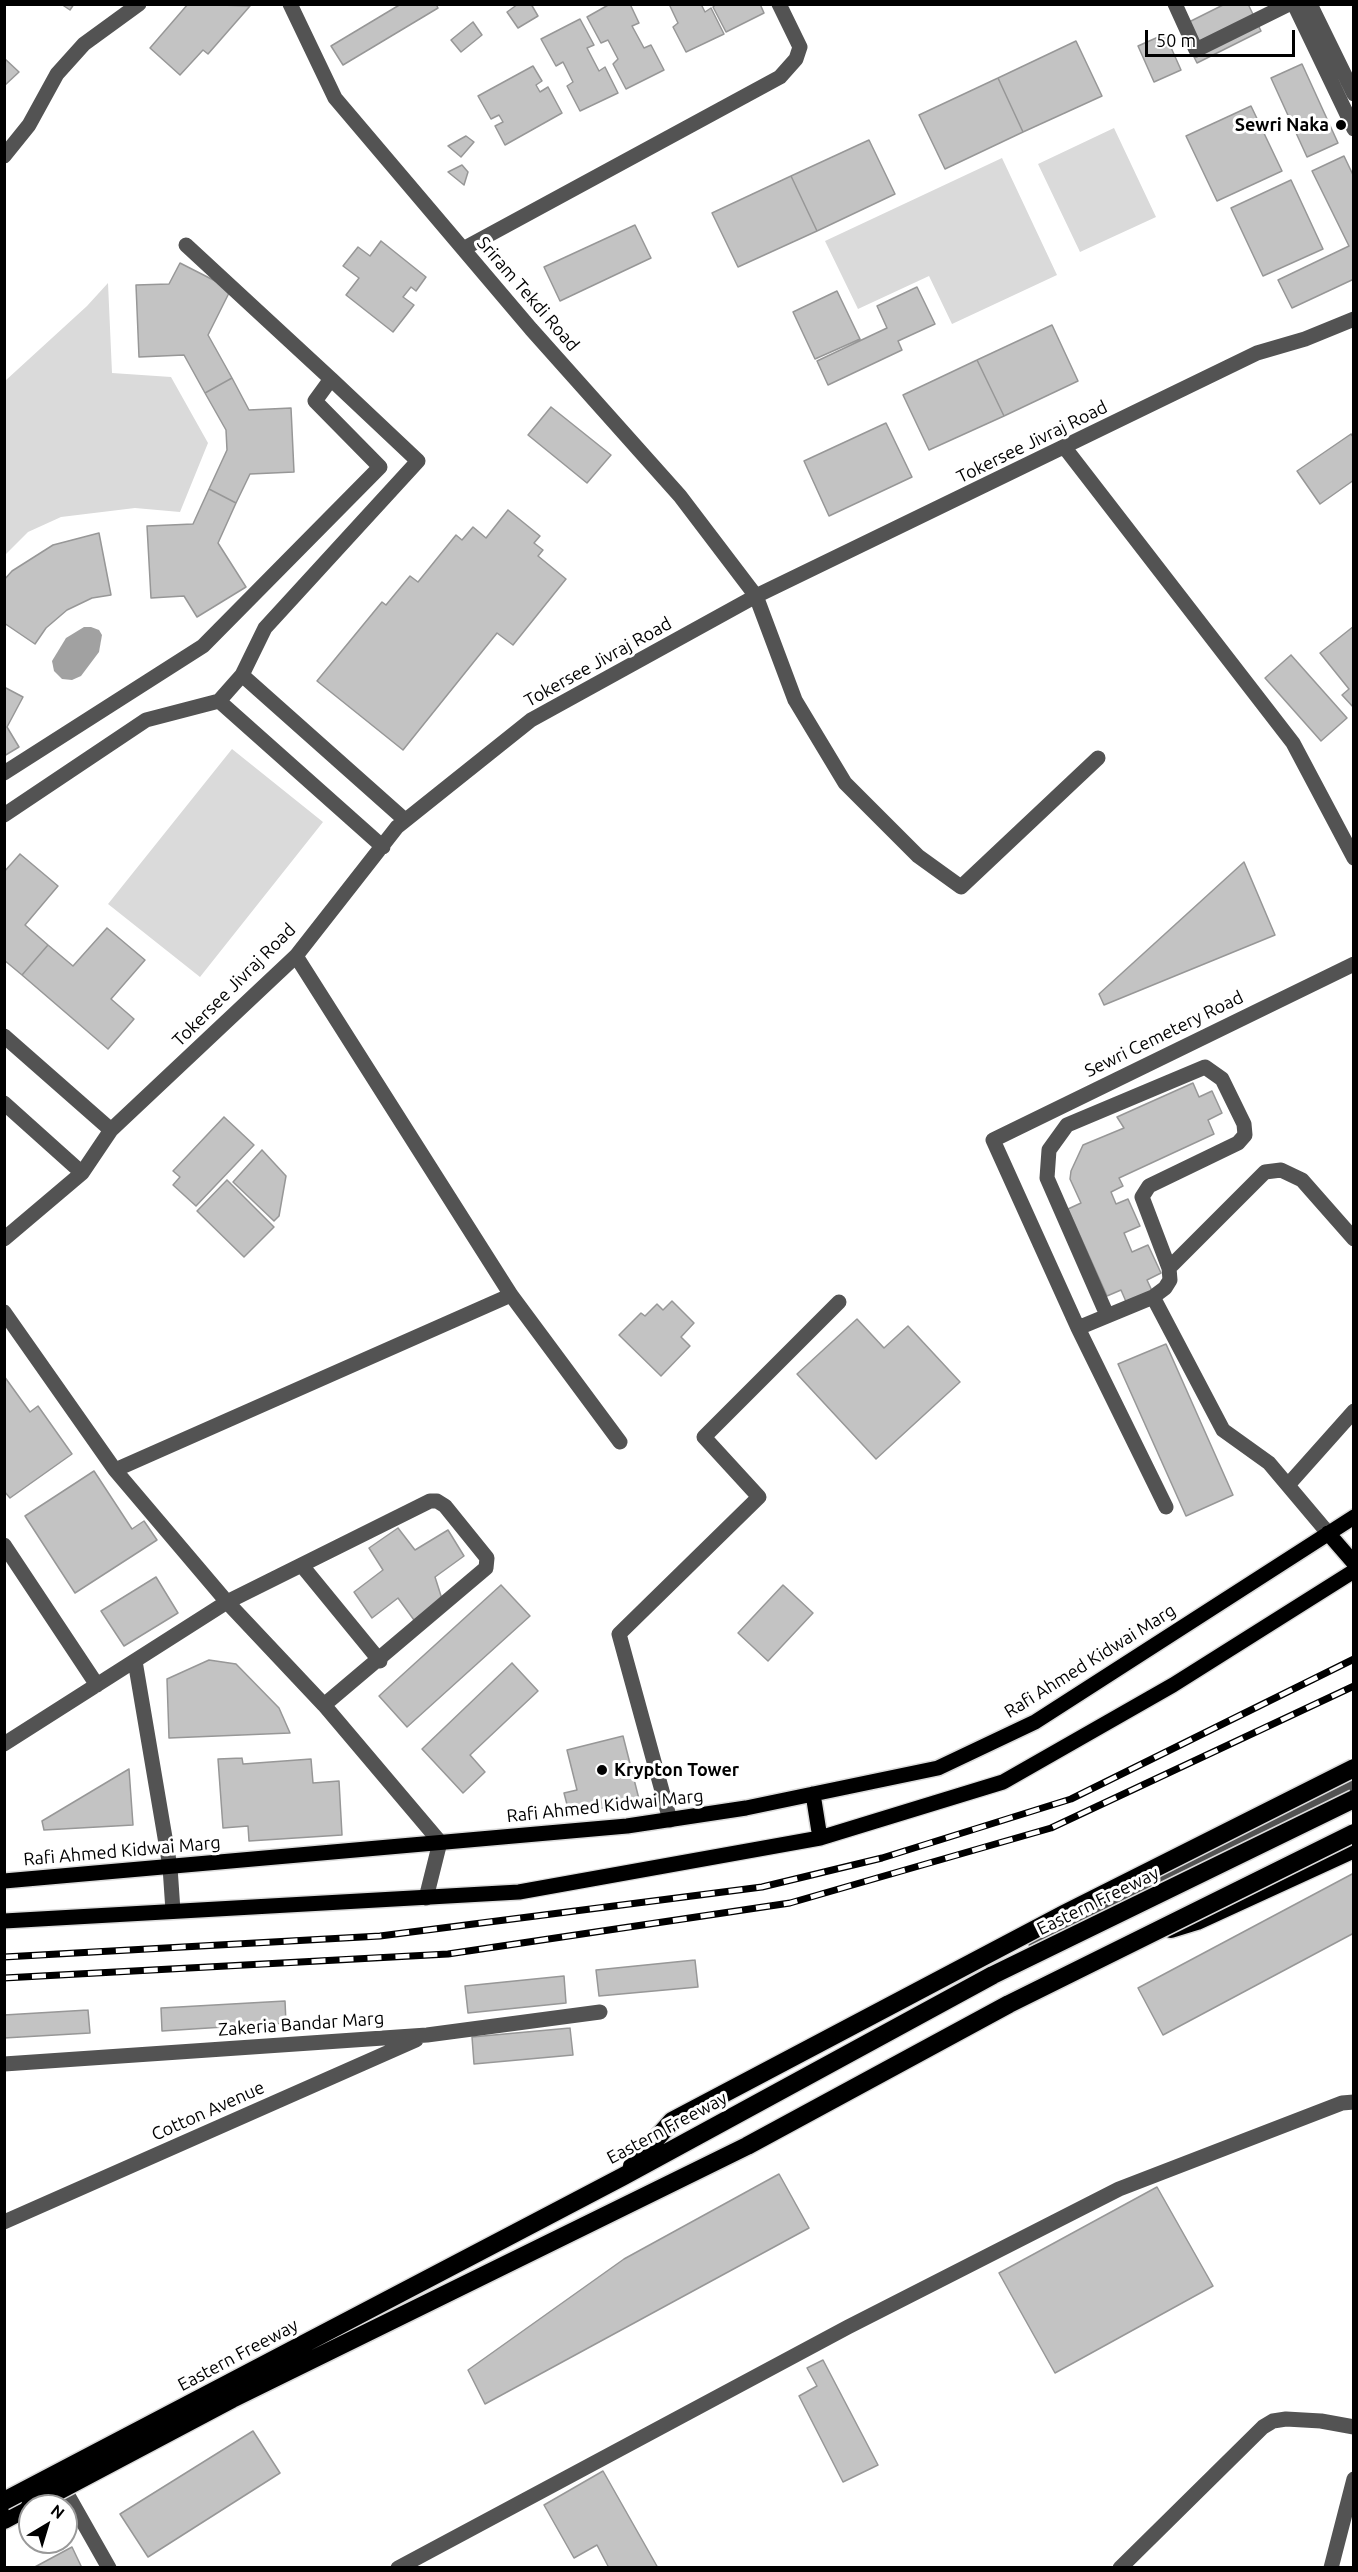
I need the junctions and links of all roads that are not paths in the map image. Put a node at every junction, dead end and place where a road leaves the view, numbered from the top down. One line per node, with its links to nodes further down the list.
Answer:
1 (139, 4): 10 (street)
2 (290, 4): 12 (street, Sriram Tekdi Road)
3 (779, 4): 12 (street)
4 (1175, 4): 5 (street)
5 (1291, 4): 7 (street)
6 (1310, 4): 7 (street)
7 (1326, 54): 8 (street); 9 (street)
8 (1353, 94)
9 (1352, 122)
10 (4, 156)
11 (186, 245): 14 (street)
12 (463, 249): 16 (street, Sriram Tekdi Road)
13 (1353, 319): 15 (street, Tokersee Jivraj Road)
14 (331, 379): 17 (street); 20 (street)
15 (1065, 448): 16 (street, Tokersee Jivraj Road); 24 (street)
16 (756, 596): 19 (street, Sriram Tekdi Road); 22 (street, Tokersee Jivraj Road)
17 (242, 675): 18 (street); 22 (street)
18 (219, 700): 21 (street); 23 (street)
19 (1098, 758)
20 (4, 773)
21 (4, 815)
22 (405, 820): 23 (street, Tokersee Jivraj Road)
23 (383, 847): 25 (street, Tokersee Jivraj Road)
24 (1353, 858)
25 (296, 956): 31 (street, Tokersee Jivraj Road); 36 (street)
26 (1353, 964): 28 (street, Sewri Cemetery Road)
27 (4, 1036): 31 (street)
28 (1181, 1047): 29 (street); 41 (street, Sewri Cemetery Road)
29 (1192, 1070): 35 (street); 40 (street)
30 (4, 1103): 32 (street)
31 (111, 1130): 32 (street, Tokersee Jivraj Road)
32 (82, 1173): 33 (street, Tokersee Jivraj Road)
33 (4, 1239)
34 (1353, 1239): 35 (street)
35 (1168, 1268): 37 (street)
36 (511, 1295): 43 (street); 44 (street)
37 (1153, 1297): 40 (street); 45 (street)
38 (838, 1302): 63 (street)
39 (4, 1312): 44 (street)
40 (1107, 1315): 41 (street)
41 (1078, 1328): 46 (street)
42 (1353, 1411): 45 (street)
43 (620, 1442)
44 (115, 1470): 53 (street)
45 (1288, 1485): 48 (street)
46 (1166, 1507)
47 (1353, 1517): 48 (main road, Rafi Ahmed Kidwai Marg)
48 (1328, 1533): 50 (main road); 61 (main road, Rafi Ahmed Kidwai Marg)
49 (4, 1545): 56 (street)
50 (1353, 1563)
51 (303, 1567): 53 (street); 55 (street); 55 (street)
52 (1353, 1572): 66 (main road)
53 (227, 1602): 54 (street); 57 (street)
54 (135, 1661): 56 (street); 69 (street)
55 (380, 1661): 57 (street)
56 (97, 1685): 58 (street)
57 (324, 1705): 67 (street)
58 (4, 1744)
59 (1353, 1768): 79 (highway, bridge)
60 (1353, 1782): 82 (street)
61 (813, 1794): 63 (main road, Rafi Ahmed Kidwai Marg); 66 (main road)
62 (1353, 1799): 79 (highway, Eastern Freeway, bridge)
63 (670, 1820): 67 (main road, Rafi Ahmed Kidwai Marg)
64 (1353, 1826): 84 (street)
65 (1353, 1833): 74 (highway, Eastern Freeway, bridge)
66 (820, 1838): 71 (main road)
67 (440, 1842): 69 (main road, Rafi Ahmed Kidwai Marg); 71 (street)
68 (1353, 1849): 74 (highway, bridge)
69 (170, 1868): 70 (main road, Rafi Ahmed Kidwai Marg); 72 (street)
70 (4, 1881)
71 (426, 1898): 72 (main road)
72 (173, 1911): 73 (main road)
73 (4, 1921)
74 (1150, 1934): 87 (highway, Eastern Freeway, bridge)
75 (600, 2012): 76 (street, Zakeria Bandar Marg)
76 (427, 2035): 77 (street, Zakeria Bandar Marg); 80 (street, Cotton Avenue)
77 (4, 2064)
78 (1353, 2102): 89 (street)
79 (622, 2177): 86 (highway, Eastern Freeway, bridge)
80 (4, 2222)
81 (1353, 2427): 90 (street)
82 (52, 2467): 84 (street); 85 (street)
83 (1353, 2479): 91 (street)
84 (61, 2486): 87 (street); 88 (street)
85 (4, 2492)
86 (4, 2501)
87 (4, 2518)
88 (109, 2568)
89 (398, 2568)
90 (1120, 2568)
91 (1330, 2568)

